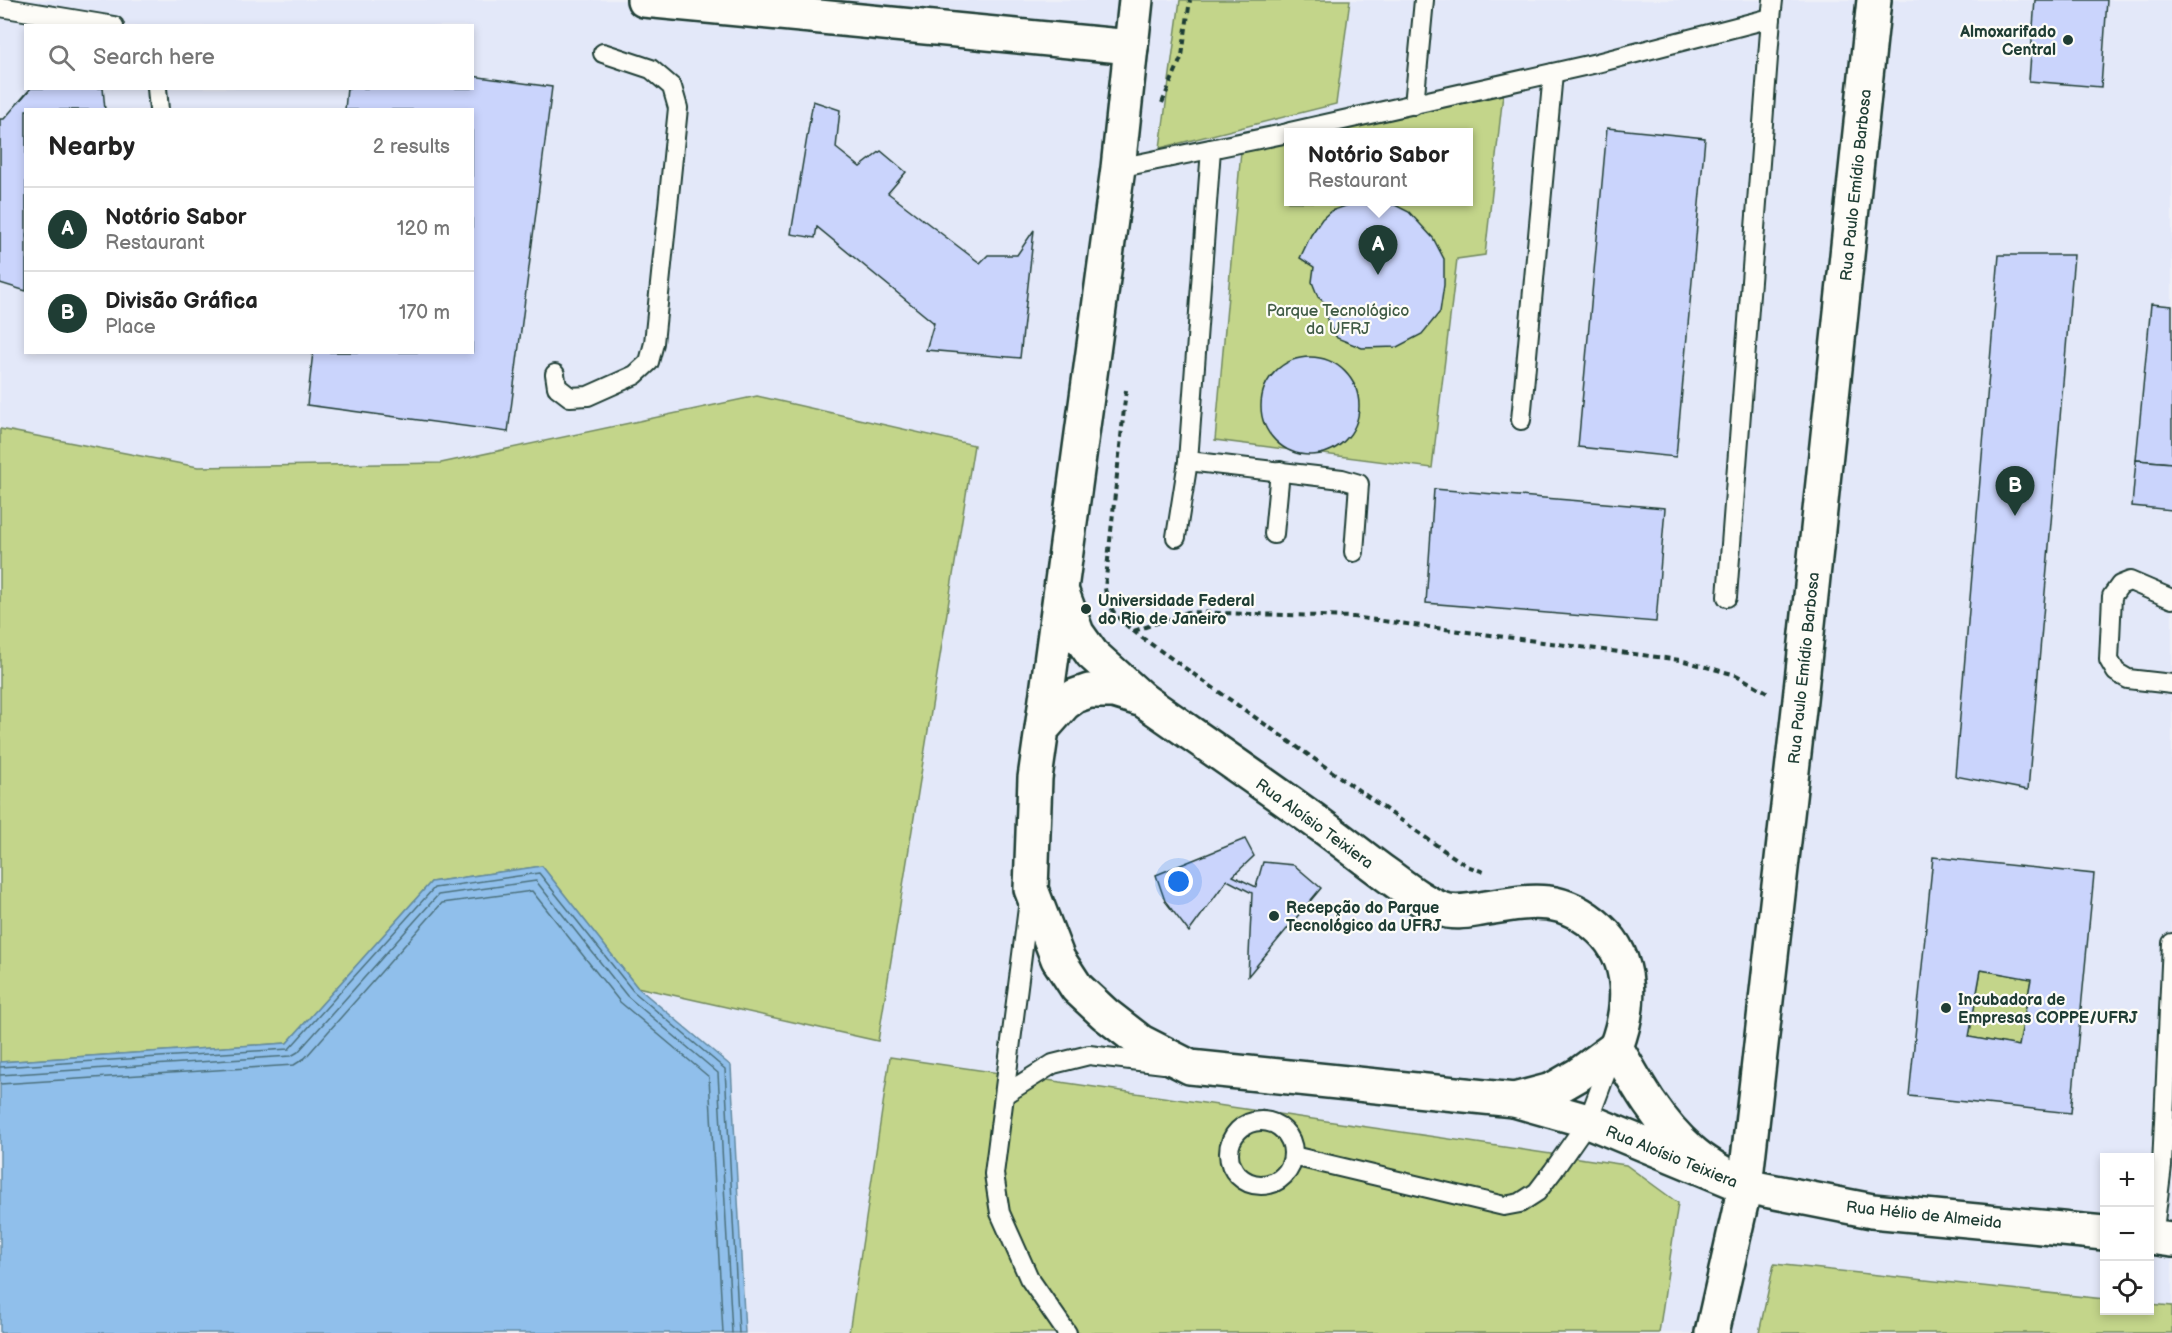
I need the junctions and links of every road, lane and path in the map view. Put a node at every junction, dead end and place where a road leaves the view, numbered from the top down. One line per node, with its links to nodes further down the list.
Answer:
1 (644, 0): 6 (street)
2 (1136, 0): 11 (street)
3 (1190, 0): 17 (path)
4 (1424, 0): 15 (lane)
5 (1874, 0): 36 (street, Rua Paulo Emídio Barbosa)
6 (682, 2): 9 (street)
7 (0, 7): 10 (lane)
8 (1772, 9): 13 (lane); 31 (lane)
9 (843, 10): 11 (street)
10 (102, 24)
11 (1131, 47): 21 (street)
12 (603, 53): 22 (lane)
13 (1553, 73): 15 (lane); 24 (lane)
14 (157, 90): 16 (lane)
15 (1414, 105): 18 (lane)
16 (159, 108)
17 (1160, 109)
18 (1311, 128)
19 (1284, 134): 20 (lane)
20 (1211, 149): 21 (lane); 25 (lane)
21 (1118, 168): 30 (street)
22 (555, 374)
23 (1126, 387): 33 (path)
24 (1521, 420)
25 (1188, 461): 26 (lane); 28 (lane)
26 (1280, 471): 27 (lane); 29 (lane)
27 (1274, 534)
28 (1176, 537)
29 (1354, 552)
30 (1062, 591): 35 (street); 37 (street)
31 (1727, 597)
32 (2172, 599): 34 (lane)
33 (1134, 631): 36 (path); 38 (path)
34 (2172, 684)
35 (1143, 700): 37 (street, Rua Aloísio Teixiera); 41 (street, Rua Aloísio Teixiera)
36 (1799, 709): 47 (street, Rua Paulo Emídio Barbosa)
37 (1042, 729): 39 (street, Rua Aloísio Teixiera)
38 (1492, 872)
39 (1031, 889): 42 (street, Rua Aloísio Teixiera); 43 (lane)
40 (2172, 943): 49 (lane)
41 (1616, 1047): 44 (street); 45 (lane); 47 (street, Rua Aloísio Teixiera)
42 (1190, 1066): 43 (lane); 44 (street, Rua Aloísio Teixiera)
43 (1005, 1094): 50 (lane)
44 (1514, 1100): 45 (street, Rua Aloísio Teixiera)
45 (1588, 1121): 46 (lane); 47 (street, Rua Aloísio Teixiera)
46 (1293, 1156)
47 (1745, 1186): 48 (street, Rua Hélio de Almeida); 51 (street, Rua Paulo Emídio Barbosa)
48 (2100, 1233)
49 (2158, 1238)
50 (1067, 1333)
51 (1712, 1333)

